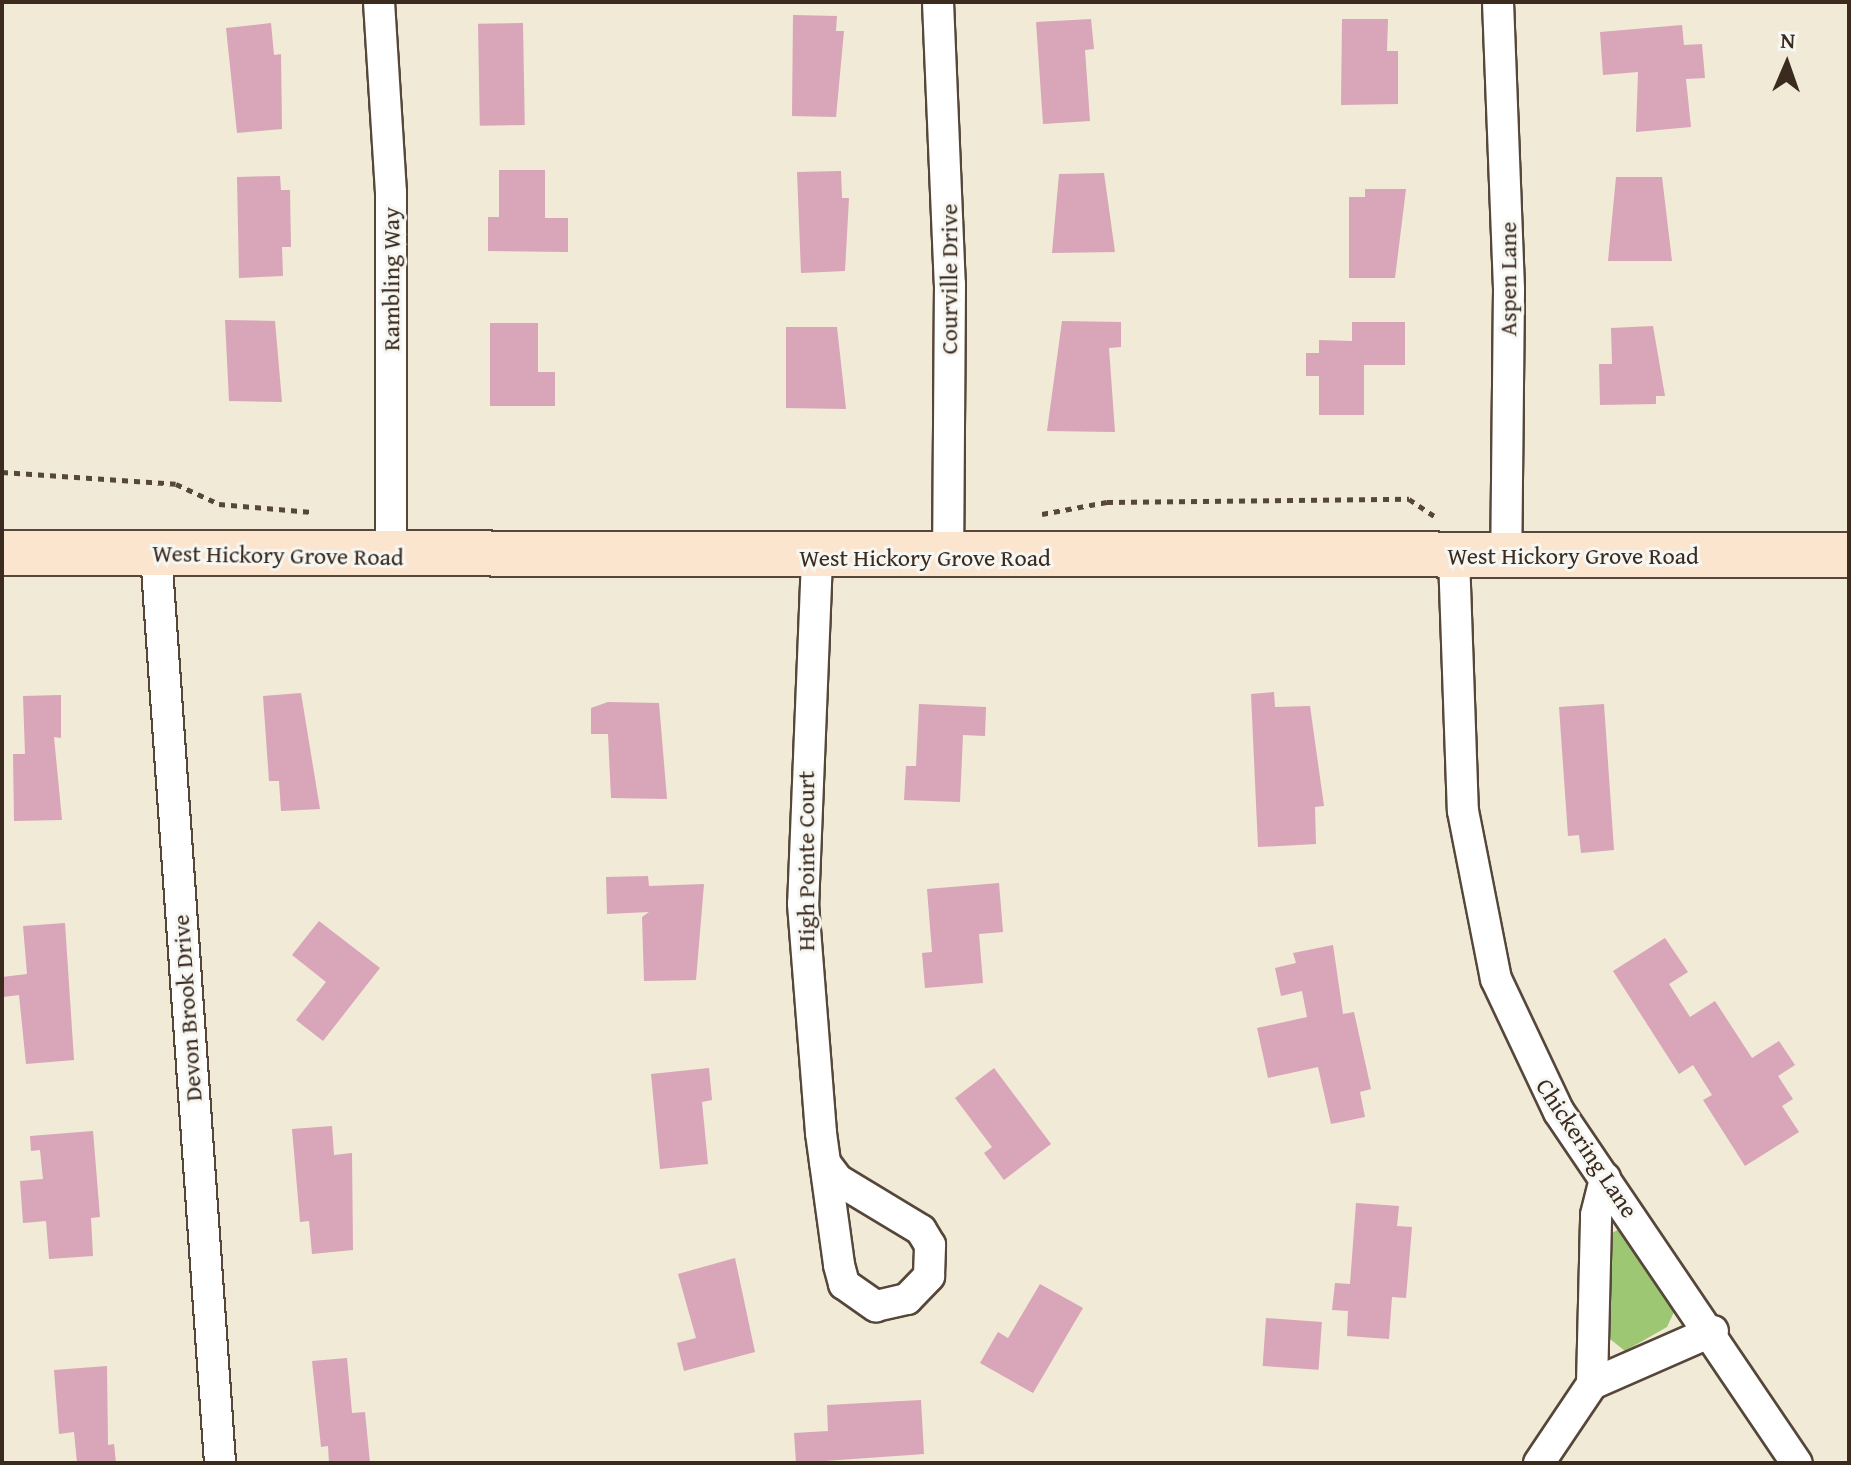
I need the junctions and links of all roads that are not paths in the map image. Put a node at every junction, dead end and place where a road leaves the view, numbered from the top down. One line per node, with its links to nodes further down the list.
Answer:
1 (379, 2): 8 (street, Rambling Way)
2 (938, 2): 10 (street, Courville Drive)
3 (1498, 2): 9 (street, Aspen Lane)
4 (1448, 537): 9 (street, West Hickory Grove Road); 10 (street, West Hickory Grove Road); 13 (street, Chickering Lane)
5 (2, 553): 6 (street, West Hickory Grove Road)
6 (156, 554): 8 (street, West Hickory Grove Road); 16 (street, Devon Brook Drive)
7 (1849, 555): 9 (street, West Hickory Grove Road)
8 (391, 556): 11 (street, West Hickory Grove Road)
9 (1506, 556)
10 (948, 557): 11 (street, West Hickory Grove Road)
11 (817, 559): 12 (street, High Pointe Court)
12 (825, 1163): 12 (street, High Pointe Court)
13 (1605, 1178): 14 (street, Chickering Lane); 15 (street)
14 (1713, 1331): 15 (street); 18 (street, Chickering Lane)
15 (1592, 1384): 17 (street)
16 (220, 1463)
17 (1539, 1463)
18 (1797, 1463)

